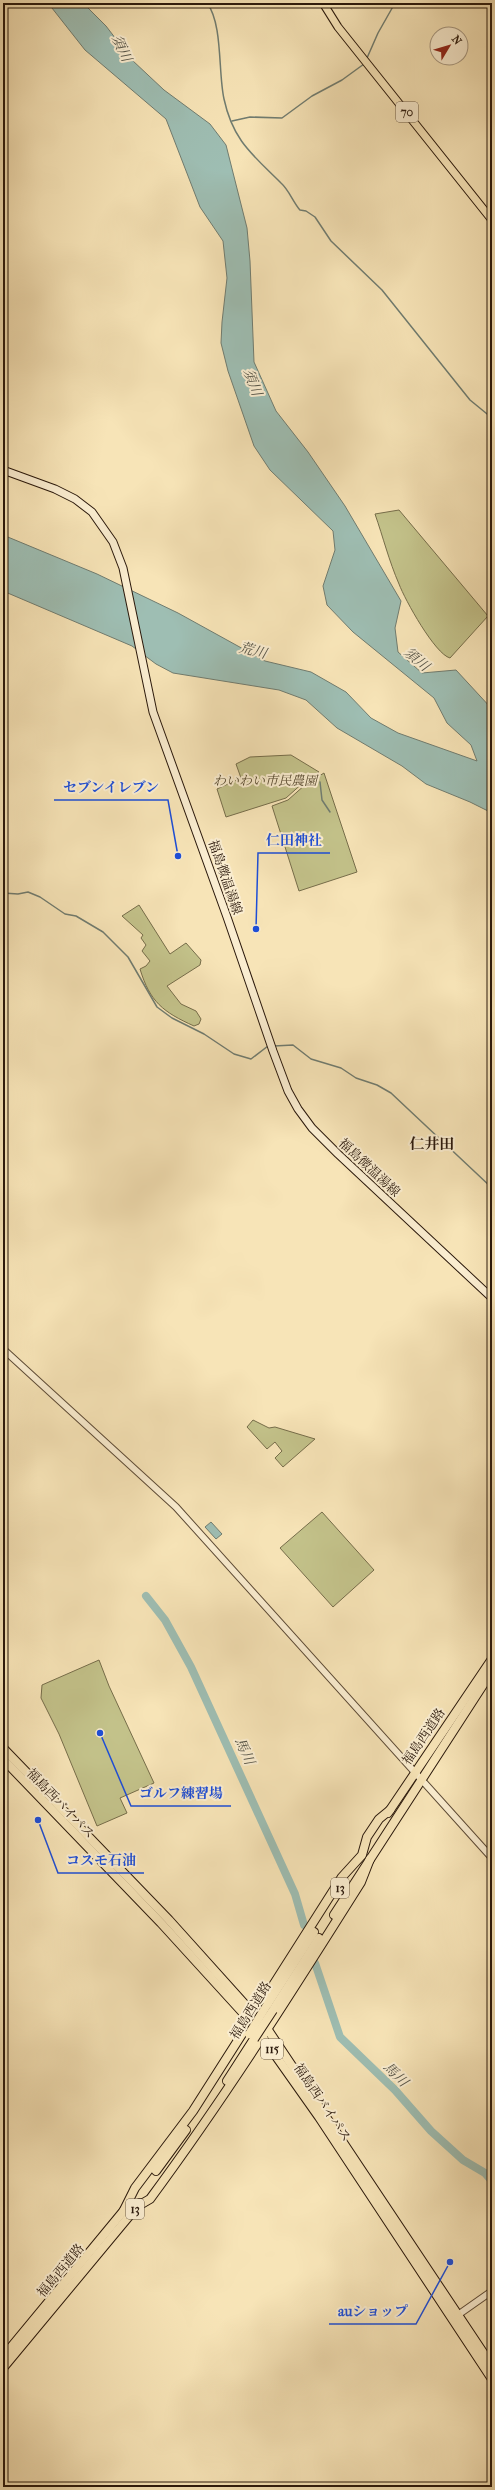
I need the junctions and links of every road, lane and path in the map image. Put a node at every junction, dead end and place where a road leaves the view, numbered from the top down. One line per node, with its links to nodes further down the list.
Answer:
1 (324, 3): 2 (main road, 70)
2 (492, 220)
3 (3, 470): 4 (main road, 福島微温湯線)
4 (492, 1298)
5 (3, 1349): 10 (street)
6 (492, 1659): 10 (highway, 福島西道路 / 13)
7 (492, 1671): 11 (highway, 福島西道路 / 13)
8 (3, 1748): 16 (highway, 福島西バイパス / 115)
9 (3, 1759): 16 (highway, 福島西バイパス / 115)
10 (414, 1772): 11 (street); 12 (highway, 福島西道路 / 13)
11 (421, 1779): 13 (street); 14 (highway, 福島西道路 / 13)
12 (362, 1855): 15 (highway, 福島西道路 / 13); 16 (highway)
13 (492, 1858)
14 (370, 1860): 15 (highway, 福島西道路 / 13); 17 (highway)
15 (270, 2008): 18 (highway, 福島西道路 / 13, bridge)
16 (253, 2017): 17 (highway, 福島西バイパス / 115); 20 (highway)
17 (266, 2034): 19 (highway); 22 (highway, 福島西バイパス / 115)
18 (251, 2037): 19 (highway, 福島西道路 / 13); 20 (highway, 福島西道路 / 13)
19 (138, 2206): 25 (highway, 福島西道路 / 13)
20 (123, 2212): 23 (highway, 福島西道路 / 13)
21 (492, 2291): 22 (street)
22 (455, 2317): 24 (highway, 福島西バイパス / 115); 26 (highway, 福島西バイパス / 115)
23 (3, 2357)
24 (492, 2366)
25 (3, 2368)
26 (492, 2379)

